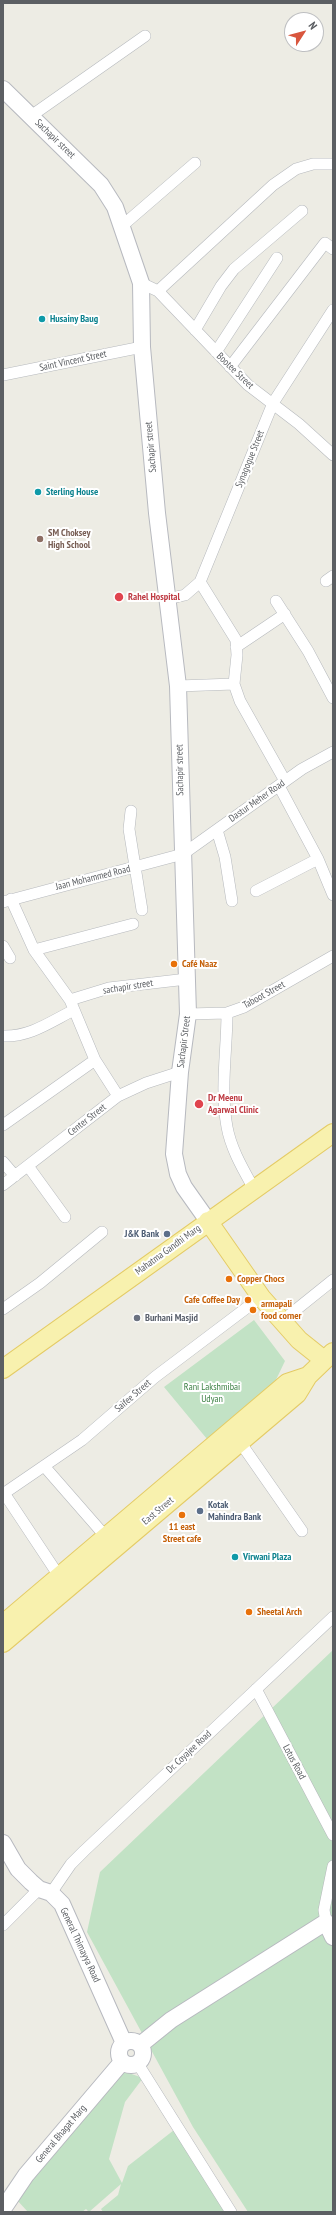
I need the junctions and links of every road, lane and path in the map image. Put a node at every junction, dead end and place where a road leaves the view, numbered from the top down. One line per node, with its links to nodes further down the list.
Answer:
1 (145, 36): 3 (street)
2 (3, 89): 3 (street, Sachapir street)
3 (31, 116): 7 (street, Sachapir street)
4 (195, 163): 7 (street)
5 (333, 164): 11 (street)
6 (302, 211): 13 (street)
7 (122, 226): 10 (street, Sachapir street)
8 (333, 249): 16 (street)
9 (277, 258): 15 (street)
10 (141, 283): 11 (street, Bootee Street); 14 (street, Sachapir street)
11 (158, 291): 13 (street, Bootee Street)
12 (333, 310): 18 (street, Synagogue Street)
13 (195, 330): 15 (street, Bootee Street)
14 (142, 347): 17 (street, Saint Vincent Street); 21 (street, Sachapir street)
15 (216, 352): 16 (street, Bootee Street)
16 (230, 366): 18 (street, Bootee Street)
17 (3, 375)
18 (273, 403): 19 (street, Bootee Street); 20 (street, Synagogue Street)
19 (333, 455)
20 (200, 582): 21 (street, Synagogue Street); 24 (street)
21 (167, 599): 26 (street, Sachapir street)
22 (276, 601): 23 (street)
23 (285, 614): 24 (street); 27 (street)
24 (236, 647): 25 (street)
25 (234, 684): 26 (street); 29 (street)
26 (178, 686): 32 (street, Sachapir street)
27 (333, 698)
28 (333, 752): 29 (street, Dastur Meher Road)
29 (282, 784): 31 (street, Dastur Meher Road); 33 (street)
30 (131, 811): 34 (street)
31 (217, 830): 32 (street, Dastur Meher Road); 38 (street)
32 (183, 854): 34 (street, Jaan Mohammed Road); 45 (street, Sachapir Street)
33 (318, 860): 35 (street); 36 (street)
34 (136, 867): 37 (street, Jaan Mohammed Road); 39 (street)
35 (256, 891)
36 (333, 895)
37 (7, 901): 42 (street)
38 (232, 901)
39 (142, 910)
40 (133, 924): 42 (street)
41 (3, 946): 44 (street)
42 (34, 950): 46 (street)
43 (333, 956): 47 (street, Taboot Street)
44 (10, 958)
45 (187, 979): 46 (street, sachapir street); 48 (street, Sachapir Street)
46 (72, 1005): 49 (street, sachapir street); 50 (street)
47 (227, 1013): 48 (street, Taboot Street); 59 (street)
48 (188, 1014): 51 (street, Sachapir Street)
49 (3, 1036)
50 (95, 1060): 52 (street); 53 (street)
51 (180, 1072): 52 (street, Center Street); 61 (street, Sachapir Street)
52 (118, 1096): 56 (street, Center Street)
53 (3, 1125)
54 (333, 1133): 59 (main road, Mahatma Gandhi Marg)
55 (3, 1162): 57 (street)
56 (28, 1166): 57 (street, Center Street); 60 (street)
57 (15, 1176): 58 (street, Center Street)
58 (3, 1185)
59 (254, 1189): 61 (main road, Mahatma Gandhi Marg)
60 (65, 1217)
61 (208, 1222): 64 (main road); 68 (main road, Mahatma Gandhi Marg)
62 (102, 1232): 65 (street)
63 (333, 1280): 66 (street)
64 (261, 1297): 66 (main road); 71 (street, Saifee Street)
65 (3, 1309)
66 (282, 1321): 67 (main road)
67 (330, 1360): 69 (main road, East Street)
68 (3, 1368)
69 (308, 1376): 70 (main road, East Street); 74 (main road, East Street)
70 (240, 1442): 73 (street); 78 (main road, East Street)
71 (44, 1466): 72 (street, Saifee Street); 74 (street)
72 (3, 1493): 75 (street)
73 (302, 1531)
74 (106, 1537): 75 (main road, East Street)
75 (59, 1576): 77 (main road, East Street)
76 (333, 1617): 79 (street, Dr. Coyajee Road)
77 (3, 1624)
78 (3, 1643)
79 (256, 1689): 80 (street, Lotus Road); 83 (street, Dr. Coyajee Road)
80 (333, 1834)
81 (3, 1843): 83 (street, General Thimayya Road)
82 (333, 1866): 84 (street)
83 (45, 1891): 85 (street, Dr. Coyajee Road); 87 (street, General Thimayya Road)
84 (326, 1922): 86 (street); 88 (street)
85 (3, 1925)
86 (333, 1937)
87 (124, 2043): 88 (street); 89 (street)
88 (140, 2045): 90 (street)
89 (122, 2062): 90 (street); 91 (street, General Bhagat Marg)
90 (138, 2064): 92 (street)
91 (3, 2209)
92 (231, 2212)

